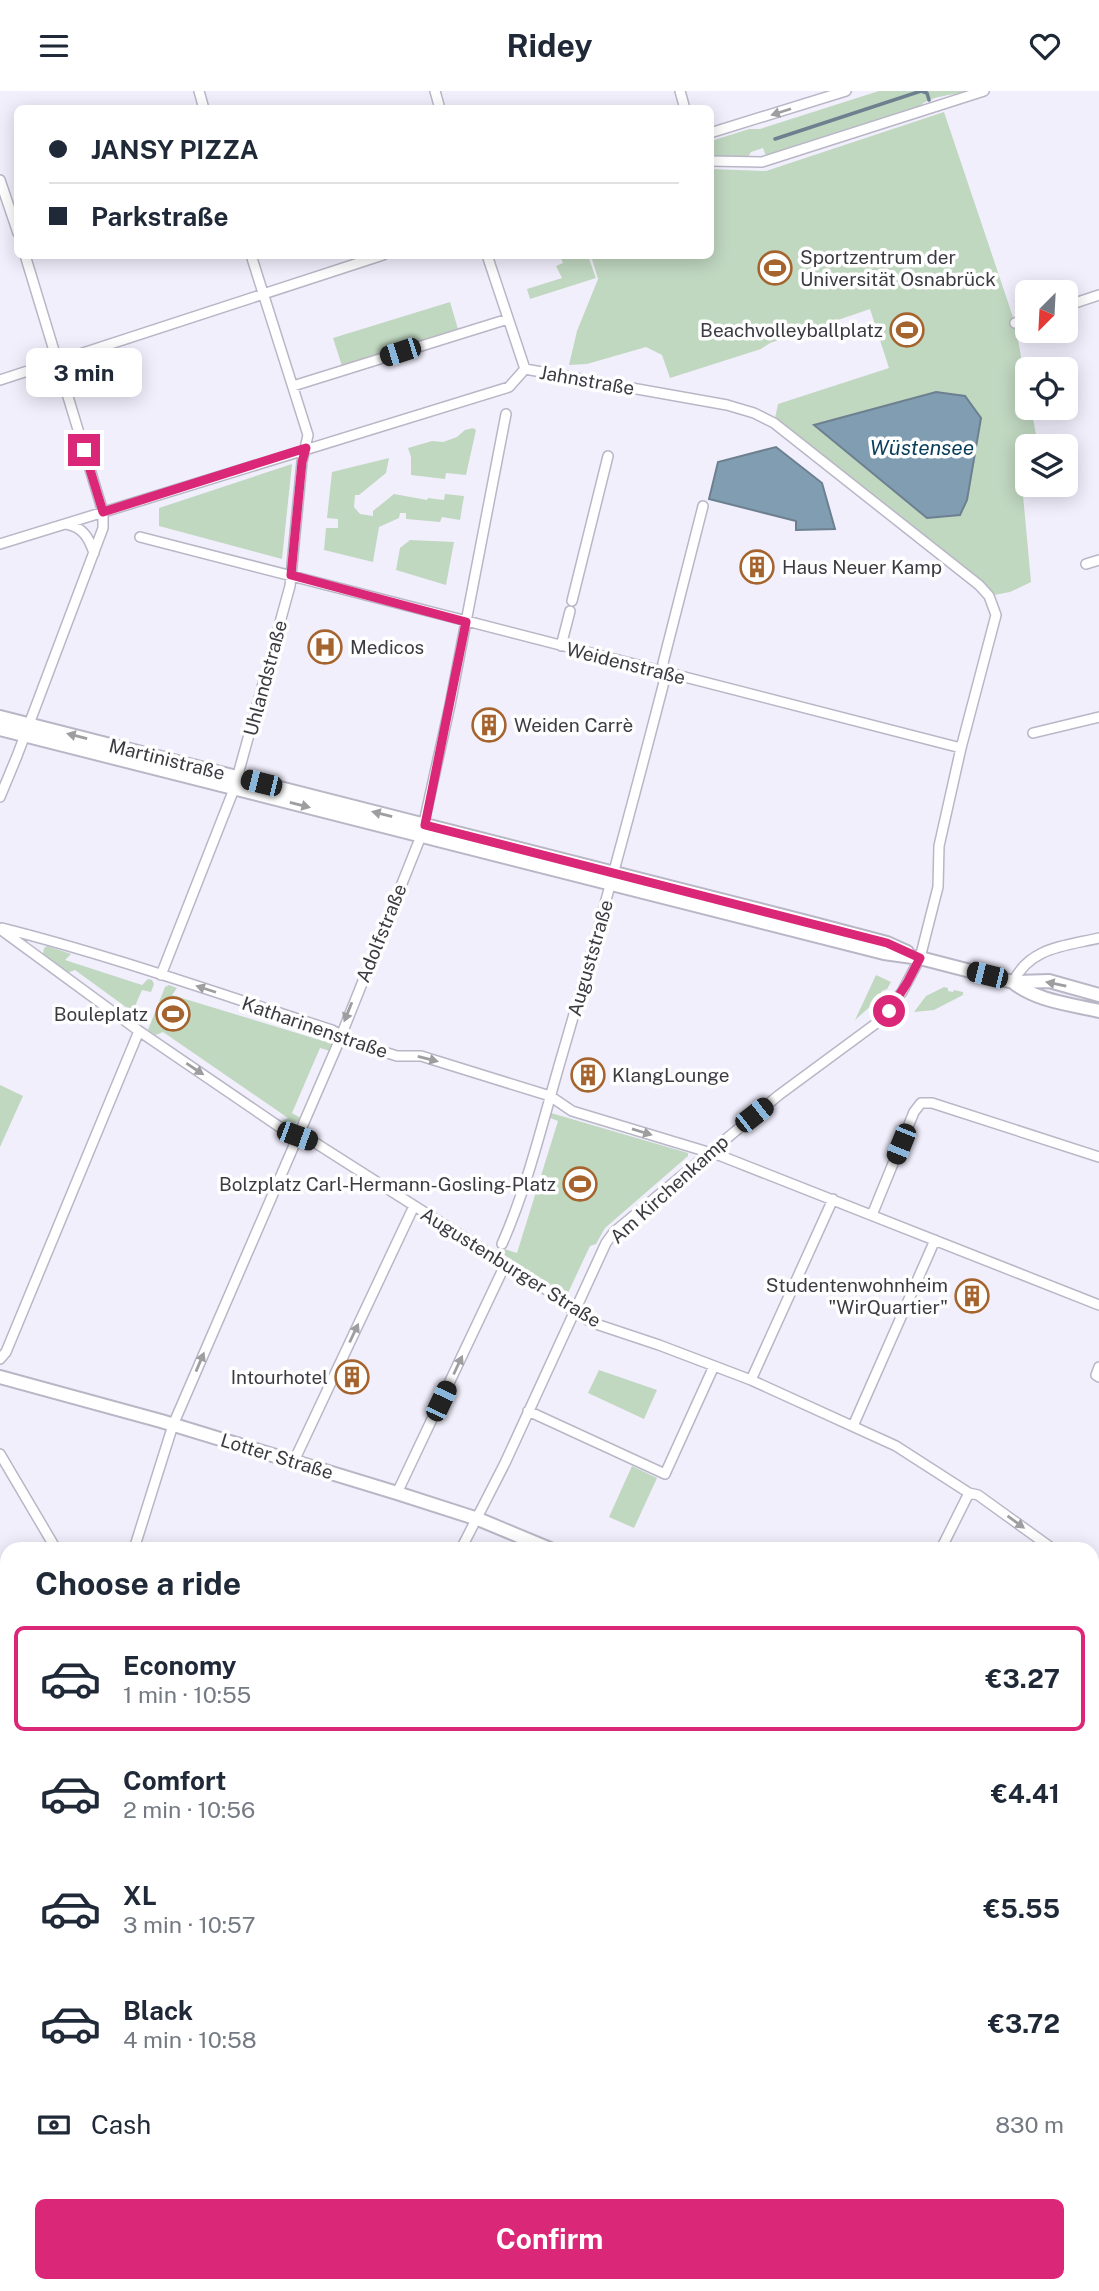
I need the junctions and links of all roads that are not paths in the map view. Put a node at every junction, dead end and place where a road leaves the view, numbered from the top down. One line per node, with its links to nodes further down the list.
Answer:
1 (846, 91): 3 (street)
2 (984, 91): 5 (street)
3 (817, 96): 4 (street, one-way to 4)
4 (714, 132)
5 (714, 161)
6 (0, 180): 7 (street)
7 (14, 221)
8 (26, 259): 16 (street)
9 (252, 259): 12 (street, Uhlandstraße)
10 (371, 259): 12 (street)
11 (488, 259): 15 (street)
12 (264, 294): 16 (street); 19 (street, Uhlandstraße)
13 (1099, 295): 14 (street)
14 (1078, 302)
15 (508, 319): 17 (street); 19 (street)
16 (58, 362): 18 (street); 24 (street)
17 (525, 369): 21 (street, Jahnstraße); 32 (street, Jahnstraße)
18 (0, 380)
19 (293, 386): 21 (street, Uhlandstraße)
20 (506, 414): 33 (street, Adolfstraße)
21 (306, 448): 24 (street, Jahnstraße); 31 (street, Uhlandstraße)
22 (608, 456): 34 (street)
23 (703, 506): 35 (street, Auguststraße)
24 (103, 512): 25 (street, Jahnstraße); 28 (street)
25 (63, 523): 27 (street, Jahnstraße); 28 (street)
26 (140, 537): 31 (street, Weidenstraße)
27 (0, 544)
28 (94, 553): 39 (street)
29 (1099, 560): 30 (street)
30 (1086, 564)
31 (291, 575): 33 (street, Weidenstraße); 42 (street, Uhlandstraße)
32 (989, 596): 41 (street, Am Kirchenkamp)
33 (466, 622): 34 (street, Weidenstraße); 44 (street, Adolfstraße)
34 (561, 646): 35 (street, Weidenstraße)
35 (666, 673): 41 (street, Weidenstraße); 45 (street, Auguststraße)
36 (0, 717): 39 (main road, Martinistraße)
37 (1099, 717): 40 (street)
38 (0, 729): 39 (main road, Martinistraße)
39 (26, 729): 42 (main road, Martinistraße); 43 (street)
40 (1033, 733)
41 (961, 748): 50 (street, Am Kirchenkamp)
42 (236, 783): 44 (main road, Martinistraße); 51 (street, Uhlandstraße)
43 (0, 797)
44 (423, 830): 45 (main road, Martinistraße); 56 (street, Adolfstraße, one-way to 56)
45 (613, 878): 50 (main road, Martinistraße); 57 (street, Auguststraße)
46 (0, 928): 48 (street, Katharinenstraße); 49 (street, Augustenburger Straße)
47 (1099, 938): 52 (street)
48 (47, 940): 49 (street); 51 (street, Katharinenstraße)
49 (38, 957): 55 (street, Augustenburger Straße)
50 (920, 958): 52 (main road, Martinistraße); 59 (street, Am Kirchenkamp)
51 (161, 975): 56 (street, Katharinenstraße, one-way to 51)
52 (1013, 982): 53 (main road, one-way to 52); 54 (main road)
53 (1099, 995)
54 (1099, 1011)
55 (139, 1031): 58 (street, Augustenburger Straße, one-way to 58); 69 (street)
56 (340, 1035): 57 (street, Katharinenstraße, one-way to 57); 58 (street, Adolfstraße)
57 (550, 1096): 59 (street, Katharinenstraße, one-way to 59); 65 (street, Auguststraße)
58 (297, 1136): 62 (street, Augustenburger Straße); 76 (street, Adolfstraße, one-way to 58)
59 (708, 1152): 61 (street, Katharinenstraße); 68 (street, Am Kirchenkamp)
60 (1099, 1157): 63 (street)
61 (832, 1199): 63 (street, Katharinenstraße); 74 (street)
62 (414, 1206): 66 (street, Augustenburger Straße); 79 (street, one-way to 62)
63 (872, 1215): 64 (street, Katharinenstraße)
64 (935, 1240): 67 (street, Katharinenstraße); 77 (street)
65 (502, 1244)
66 (505, 1265): 68 (street, Augustenburger Straße); 80 (street, one-way to 66)
67 (1099, 1305)
68 (574, 1312): 70 (street, Augustenburger Straße); 75 (street, Am Kirchenkamp)
69 (0, 1359)
70 (714, 1366): 74 (street, Augustenburger Straße); 75 (street)
71 (1099, 1367): 73 (street)
72 (0, 1377): 76 (main road, Lotter Straße)
73 (1099, 1377)
74 (751, 1380): 77 (street, Augustenburger Straße)
75 (528, 1411): 82 (street, Am Kirchenkamp)
76 (173, 1425): 79 (main road, Lotter Straße); 84 (street, Adolfstraße)
77 (853, 1426): 81 (street, Augustenburger Straße)
78 (0, 1454): 83 (street)
79 (294, 1461): 80 (main road, Lotter Straße)
80 (397, 1493): 82 (main road, Lotter Straße)
81 (974, 1494): 87 (street); 88 (street, Augustenburger Straße, one-way to 88)
82 (478, 1519): 85 (street, Am Kirchenkamp); 86 (main road, Lotter Straße)
83 (52, 1542)
84 (136, 1542)
85 (465, 1542)
86 (533, 1542)
87 (944, 1542)
88 (1043, 1542)

